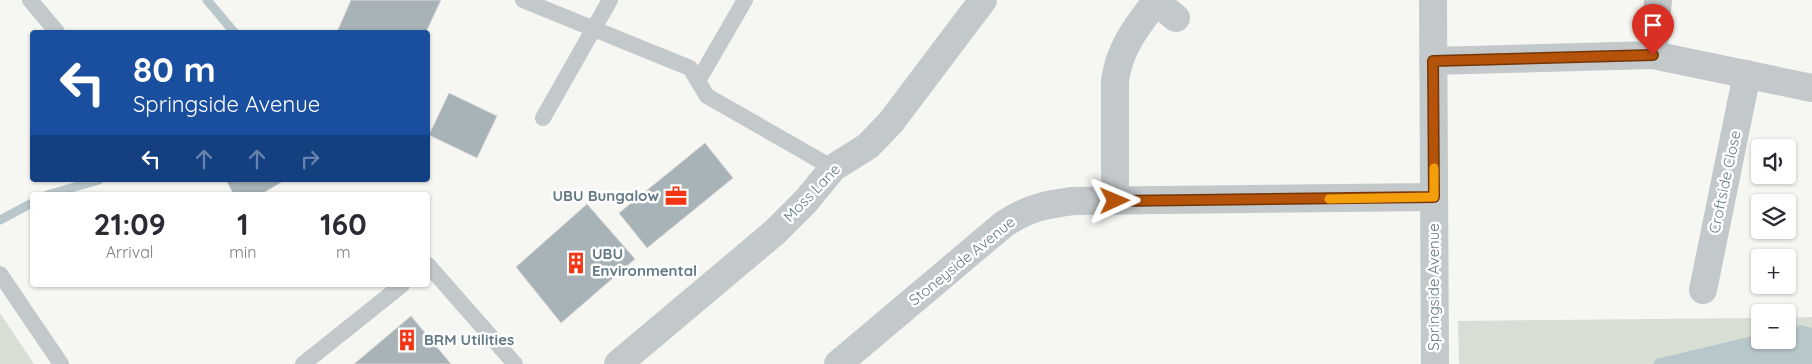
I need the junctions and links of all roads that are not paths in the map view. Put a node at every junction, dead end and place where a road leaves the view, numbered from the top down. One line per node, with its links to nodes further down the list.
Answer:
1 (30, 0): 10 (lane)
2 (523, 0): 9 (lane)
3 (610, 0): 9 (lane)
4 (745, 0): 14 (lane)
5 (983, 0): 17 (street, Moss Lane)
6 (1433, 0): 12 (street, Springside Avenue)
7 (1658, 0): 11 (street)
8 (1163, 7): 19 (street)
9 (594, 29): 14 (lane); 16 (lane)
10 (55, 30)
11 (1653, 55): 12 (street); 13 (street)
12 (1433, 61): 18 (street, Springside Avenue)
13 (1747, 74): 15 (street); 23 (street, Croftside Close)
14 (698, 81): 17 (lane)
15 (1812, 88)
16 (543, 118)
17 (833, 168): 27 (street, Moss Lane)
18 (1434, 197): 19 (street, Stoneyside Avenue); 29 (street, Springside Avenue)
19 (1115, 201): 28 (street, Stoneyside Avenue)
20 (430, 267): 26 (lane)
21 (0, 274): 24 (lane)
22 (399, 287): 25 (lane)
23 (1703, 290)
24 (61, 364)
25 (303, 364)
26 (515, 364)
27 (618, 364)
28 (838, 364)
29 (1435, 364)

